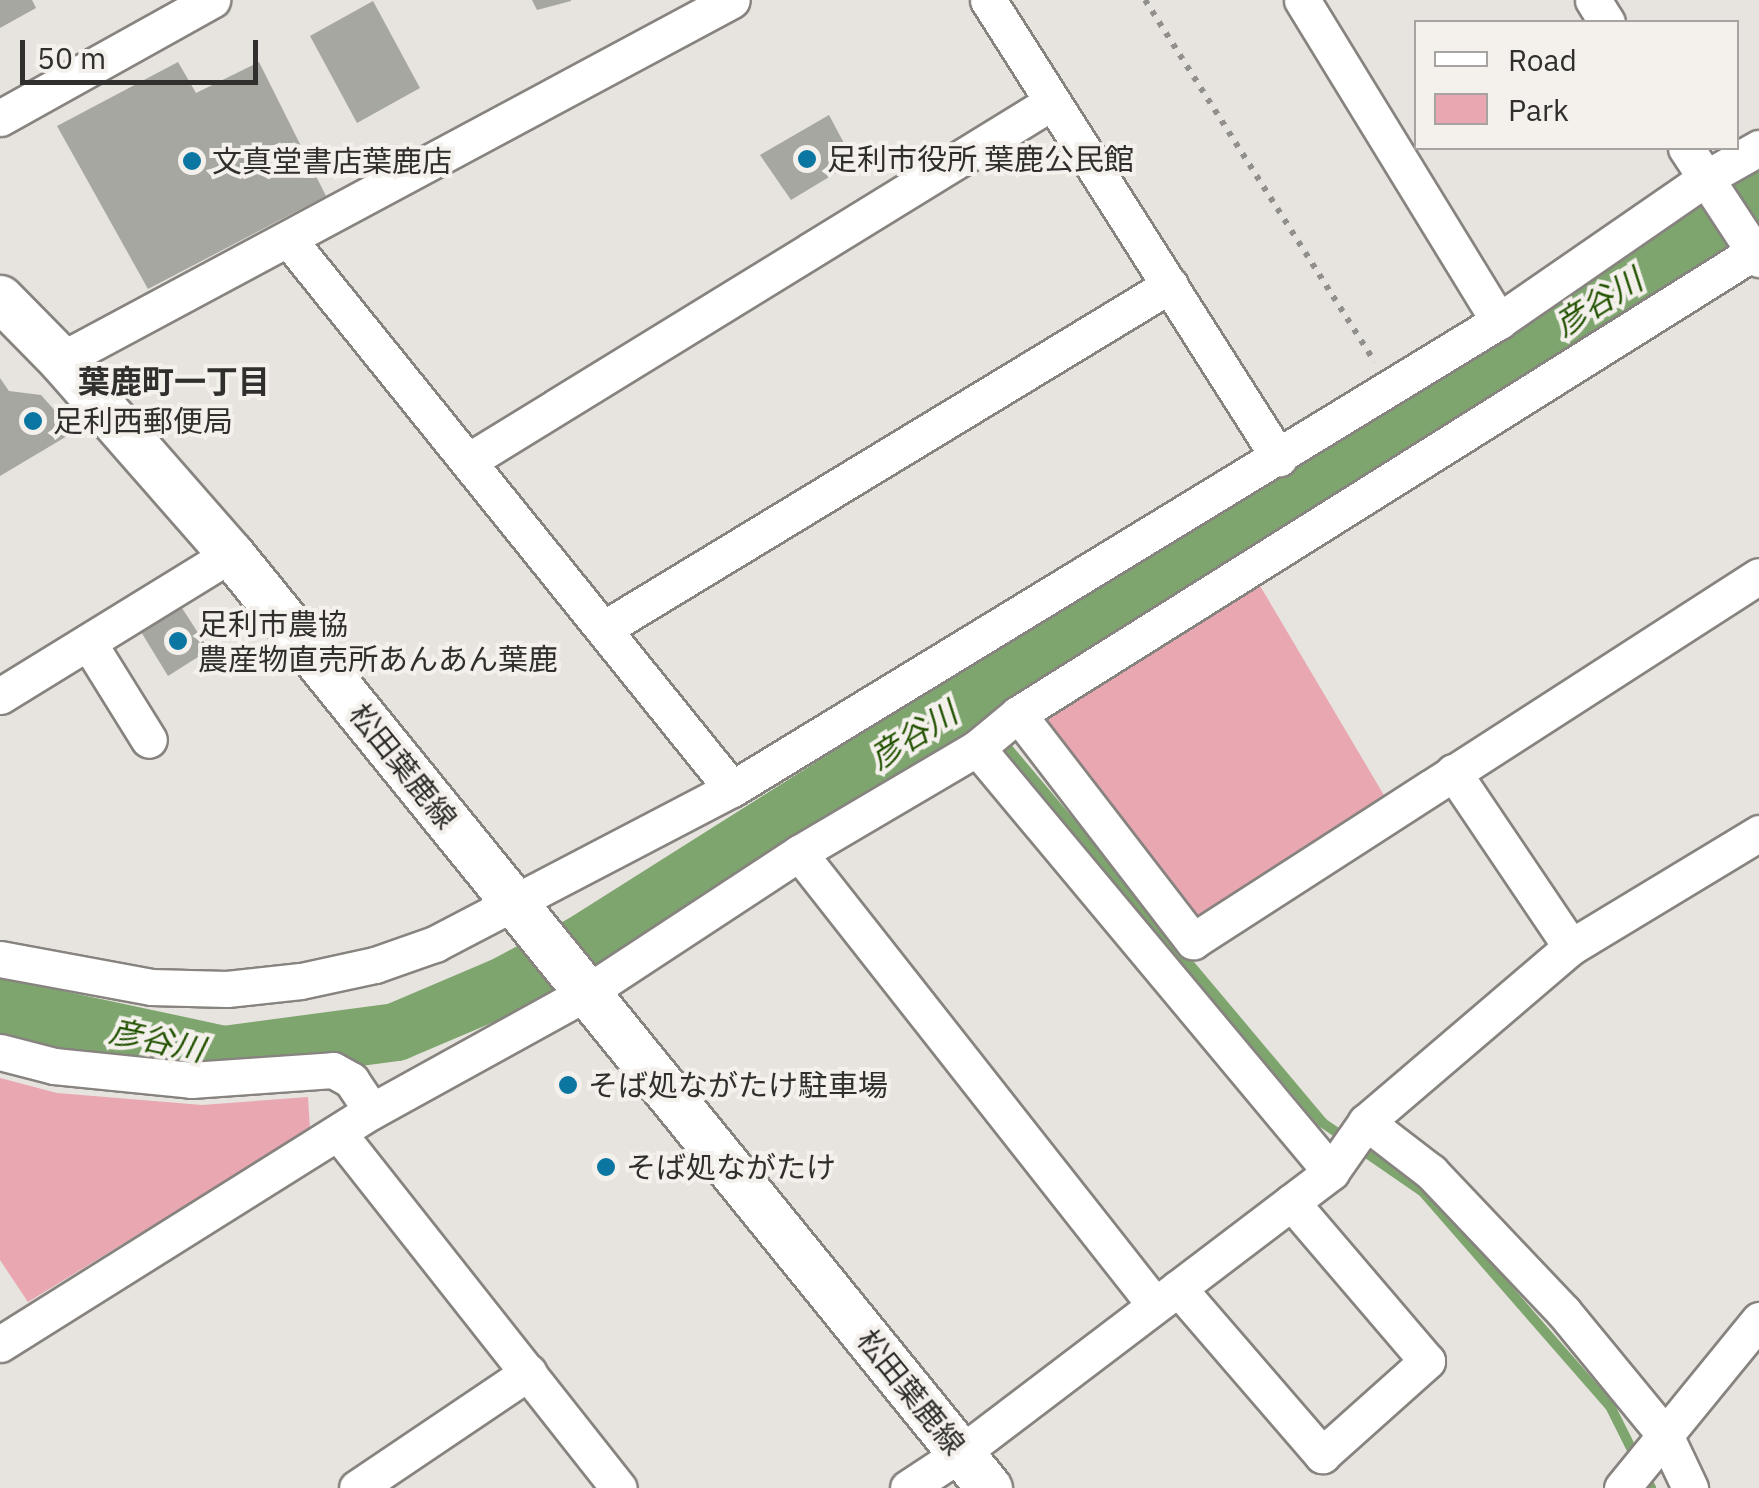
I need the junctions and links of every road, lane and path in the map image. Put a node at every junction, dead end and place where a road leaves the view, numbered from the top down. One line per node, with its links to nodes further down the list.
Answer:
1 (212, 0): 8 (street)
2 (732, 0): 6 (street)
3 (988, 0): 7 (street)
4 (1146, 0): 18 (path)
5 (1302, 0): 16 (street)
6 (688, 10): 12 (street)
7 (1052, 102): 14 (street); 20 (street)
8 (0, 118)
9 (1759, 148): 11 (street)
10 (1687, 150): 11 (street)
11 (1711, 187): 13 (street); 16 (street)
12 (289, 240): 17 (street); 20 (street)
13 (1752, 248): 26 (street)
14 (1170, 285): 19 (street); 23 (street)
15 (0, 298): 17 (main road, 松田葉鹿線)
16 (1499, 321): 18 (street)
17 (61, 360): 21 (main road, 松田葉鹿線)
18 (1392, 388): 19 (street)
19 (1280, 458): 30 (street)
20 (470, 460): 23 (street)
21 (231, 554): 24 (street); 33 (main road, 松田葉鹿線)
22 (1759, 576): 29 (street)
23 (605, 628): 30 (street)
24 (88, 642): 25 (street); 27 (street)
25 (0, 696)
26 (1018, 714): 28 (street); 29 (street)
27 (149, 740)
28 (976, 748): 32 (street); 41 (street)
29 (1452, 772): 34 (street)
30 (732, 789): 33 (street)
31 (1759, 833): 34 (street)
32 (799, 853): 36 (street); 43 (street)
33 (521, 911): 35 (street); 36 (main road, 松田葉鹿線)
34 (1572, 947): 39 (street)
35 (0, 959)
36 (577, 982): 38 (street); 48 (main road, 松田葉鹿線)
37 (0, 1052): 38 (street)
38 (372, 1111): 40 (street)
39 (1366, 1122): 41 (street); 47 (street)
40 (339, 1134): 45 (street); 46 (street)
41 (1331, 1172): 42 (street)
42 (1292, 1202): 43 (street); 43 (street)
43 (1167, 1296): 48 (street)
44 (1759, 1320): 47 (street)
45 (0, 1344)
46 (529, 1372): 49 (street); 50 (street)
47 (1665, 1435): 53 (street); 54 (street)
48 (961, 1454): 51 (street); 52 (main road, 松田葉鹿線)
49 (357, 1488)
50 (619, 1488)
51 (908, 1488)
52 (989, 1488)
53 (1622, 1488)
54 (1690, 1488)

